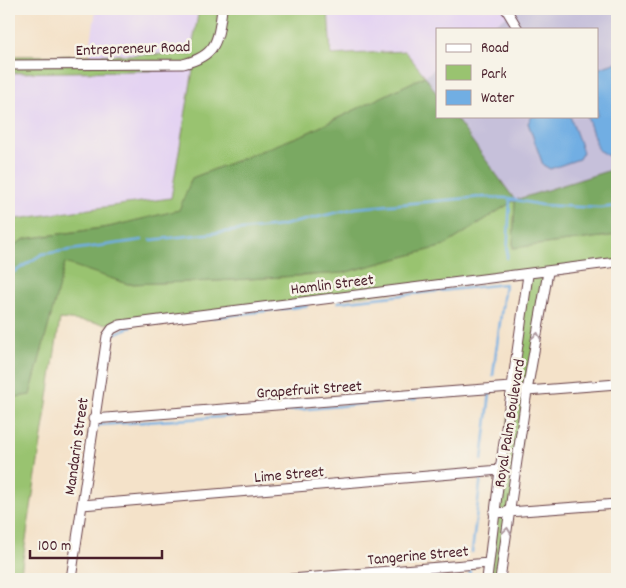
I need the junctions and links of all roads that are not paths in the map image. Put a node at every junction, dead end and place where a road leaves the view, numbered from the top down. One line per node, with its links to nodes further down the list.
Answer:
1 (222, 9): 4 (street, Entrepreneur Road)
2 (506, 9): 3 (street)
3 (517, 28)
4 (9, 64)
5 (617, 262): 6 (street, Hamlin Street)
6 (548, 272): 7 (street, Hamlin Street); 11 (street, Royal Palm Boulevard, one-way to 6)
7 (528, 275): 8 (street, Hamlin Street); 10 (street, Royal Palm Boulevard)
8 (120, 325): 12 (street, Mandarin Street)
9 (617, 384): 11 (street, Grapefruit Street)
10 (511, 387): 11 (street, Grapefruit Street); 12 (street, Grapefruit Street); 13 (street, Royal Palm Boulevard)
11 (527, 391): 16 (street, Royal Palm Boulevard)
12 (94, 419): 15 (street, Mandarin Street)
13 (500, 470): 15 (street, Lime Street); 17 (street, Royal Palm Boulevard)
14 (617, 504): 16 (street)
15 (82, 505): 19 (street, Mandarin Street)
16 (510, 512): 17 (street); 22 (street, Royal Palm Boulevard, one-way to 16)
17 (494, 513): 18 (street, Royal Palm Boulevard)
18 (489, 563): 20 (street, Tangerine Street); 21 (street, Royal Palm Boulevard)
19 (71, 579)
20 (291, 579)
21 (487, 579)
22 (500, 579)

